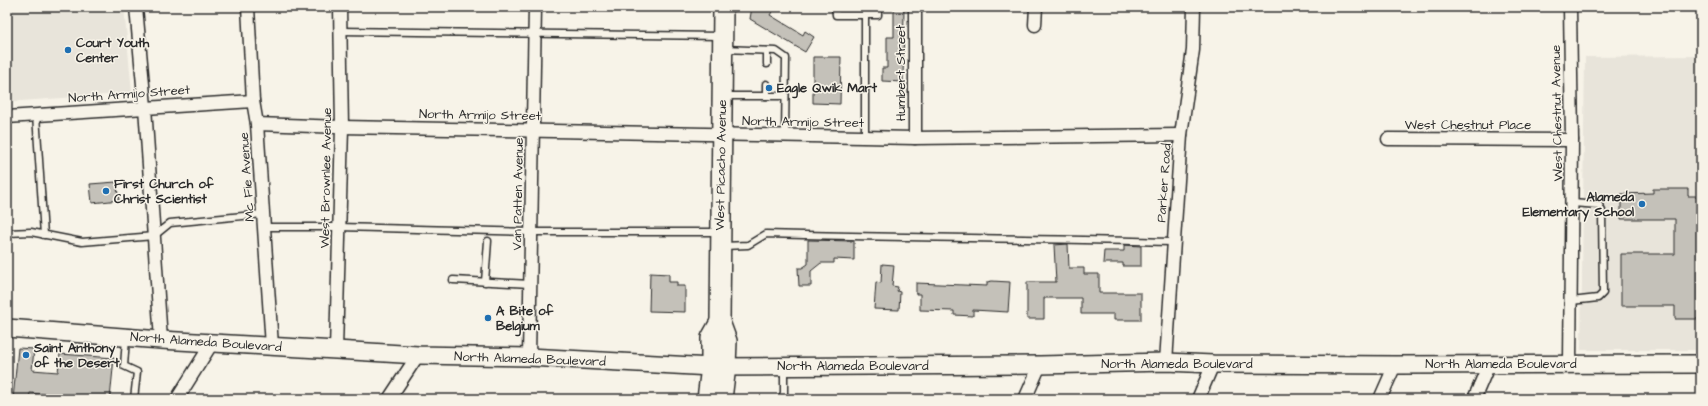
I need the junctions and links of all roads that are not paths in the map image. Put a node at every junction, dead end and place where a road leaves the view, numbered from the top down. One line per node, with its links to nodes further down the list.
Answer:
1 (136, 7): 24 (street)
2 (248, 7): 23 (street, Mc Fie Avenue)
3 (340, 7): 14 (street, West Brownlee Avenue)
4 (535, 7): 15 (street, Van Patten Avenue)
5 (723, 7): 16 (main road, West Picacho Avenue)
6 (835, 7): 12 (lane)
7 (878, 7): 12 (lane)
8 (915, 7): 34 (street, Humbert Street)
9 (1036, 7): 13 (street)
10 (1194, 7): 31 (street, Parker Road)
11 (1570, 7): 36 (street, West Chestnut Avenue)
12 (865, 16): 33 (lane)
13 (1035, 25)
14 (340, 31): 15 (lane); 28 (street, West Brownlee Avenue)
15 (534, 33): 16 (lane); 29 (street, Van Patten Avenue)
16 (723, 42): 17 (lane); 20 (main road, West Picacho Avenue)
17 (767, 51): 18 (lane); 22 (lane)
18 (767, 64)
19 (766, 84): 21 (lane)
20 (722, 96): 21 (lane); 30 (main road, West Picacho Avenue)
21 (766, 96): 22 (lane)
22 (785, 96): 32 (lane)
23 (253, 101): 24 (street, North Armijo Street); 27 (street, Mc Fie Avenue)
24 (145, 107): 25 (street, North Armijo Street); 44 (street)
25 (36, 115): 26 (street, North Armijo Street); 43 (lane)
26 (7, 117)
27 (257, 124): 28 (street, North Armijo Street); 38 (street, Mc Fie Avenue)
28 (342, 127): 29 (street, North Armijo Street); 40 (street, West Brownlee Avenue)
29 (534, 130): 30 (street, North Armijo Street); 41 (street, Van Patten Avenue)
30 (722, 135): 32 (street, North Armijo Street); 45 (main road, West Picacho Avenue)
31 (1181, 135): 34 (street, North Armijo Street); 47 (street, Parker Road)
32 (785, 136): 33 (street, North Armijo Street)
33 (865, 138): 34 (street, North Armijo Street)
34 (915, 138)
35 (1388, 139): 36 (street, West Chestnut Place)
36 (1572, 140): 37 (street, West Chestnut Avenue)
37 (1572, 202): 51 (street, West Chestnut Avenue); 51 (lane)
38 (263, 214): 39 (street, Mc Fie Avenue); 44 (lane)
39 (264, 227): 40 (lane); 56 (street, Mc Fie Avenue)
40 (339, 227): 41 (lane); 57 (street, West Brownlee Avenue)
41 (531, 232): 45 (lane); 50 (street, Van Patten Avenue)
42 (7, 233): 43 (lane)
43 (44, 235): 44 (lane)
44 (154, 236): 54 (street)
45 (720, 239): 47 (lane); 68 (main road, West Picacho Avenue)
46 (488, 241): 49 (lane)
47 (1174, 242): 60 (street, Parker Road)
48 (453, 280): 49 (lane)
49 (485, 282): 50 (lane)
50 (530, 284): 59 (street, Van Patten Avenue)
51 (1571, 301): 61 (street, West Chestnut Avenue)
52 (7, 328): 53 (street, North Alameda Boulevard)
53 (126, 337): 54 (street, North Alameda Boulevard); 69 (lane)
54 (161, 340): 55 (street, North Alameda Boulevard)
55 (212, 343): 56 (street, North Alameda Boulevard); 70 (street)
56 (272, 346): 57 (street, North Alameda Boulevard)
57 (336, 350): 58 (street, North Alameda Boulevard)
58 (418, 355): 59 (street, North Alameda Boulevard); 71 (street)
59 (528, 357): 68 (street, North Alameda Boulevard)
60 (1166, 362): 62 (street, North Alameda Boulevard); 65 (street, North Alameda Boulevard)
61 (1570, 363): 63 (street, North Alameda Boulevard); 64 (street, North Alameda Boulevard)
62 (1213, 364): 66 (street, North Alameda Boulevard); 76 (street)
63 (1489, 364): 66 (street, North Alameda Boulevard); 78 (street)
64 (1701, 364)
65 (1040, 365): 67 (street, North Alameda Boulevard); 75 (street)
66 (1395, 365): 77 (street)
67 (784, 366): 68 (street, North Alameda Boulevard); 74 (lane)
68 (719, 367): 72 (main road, West Picacho Avenue); 73 (main road, West Picacho Avenue)
69 (134, 399)
70 (177, 399)
71 (389, 399)
72 (707, 399)
73 (722, 399)
74 (781, 399)
75 (1025, 399)
76 (1198, 399)
77 (1380, 399)
78 (1474, 399)

